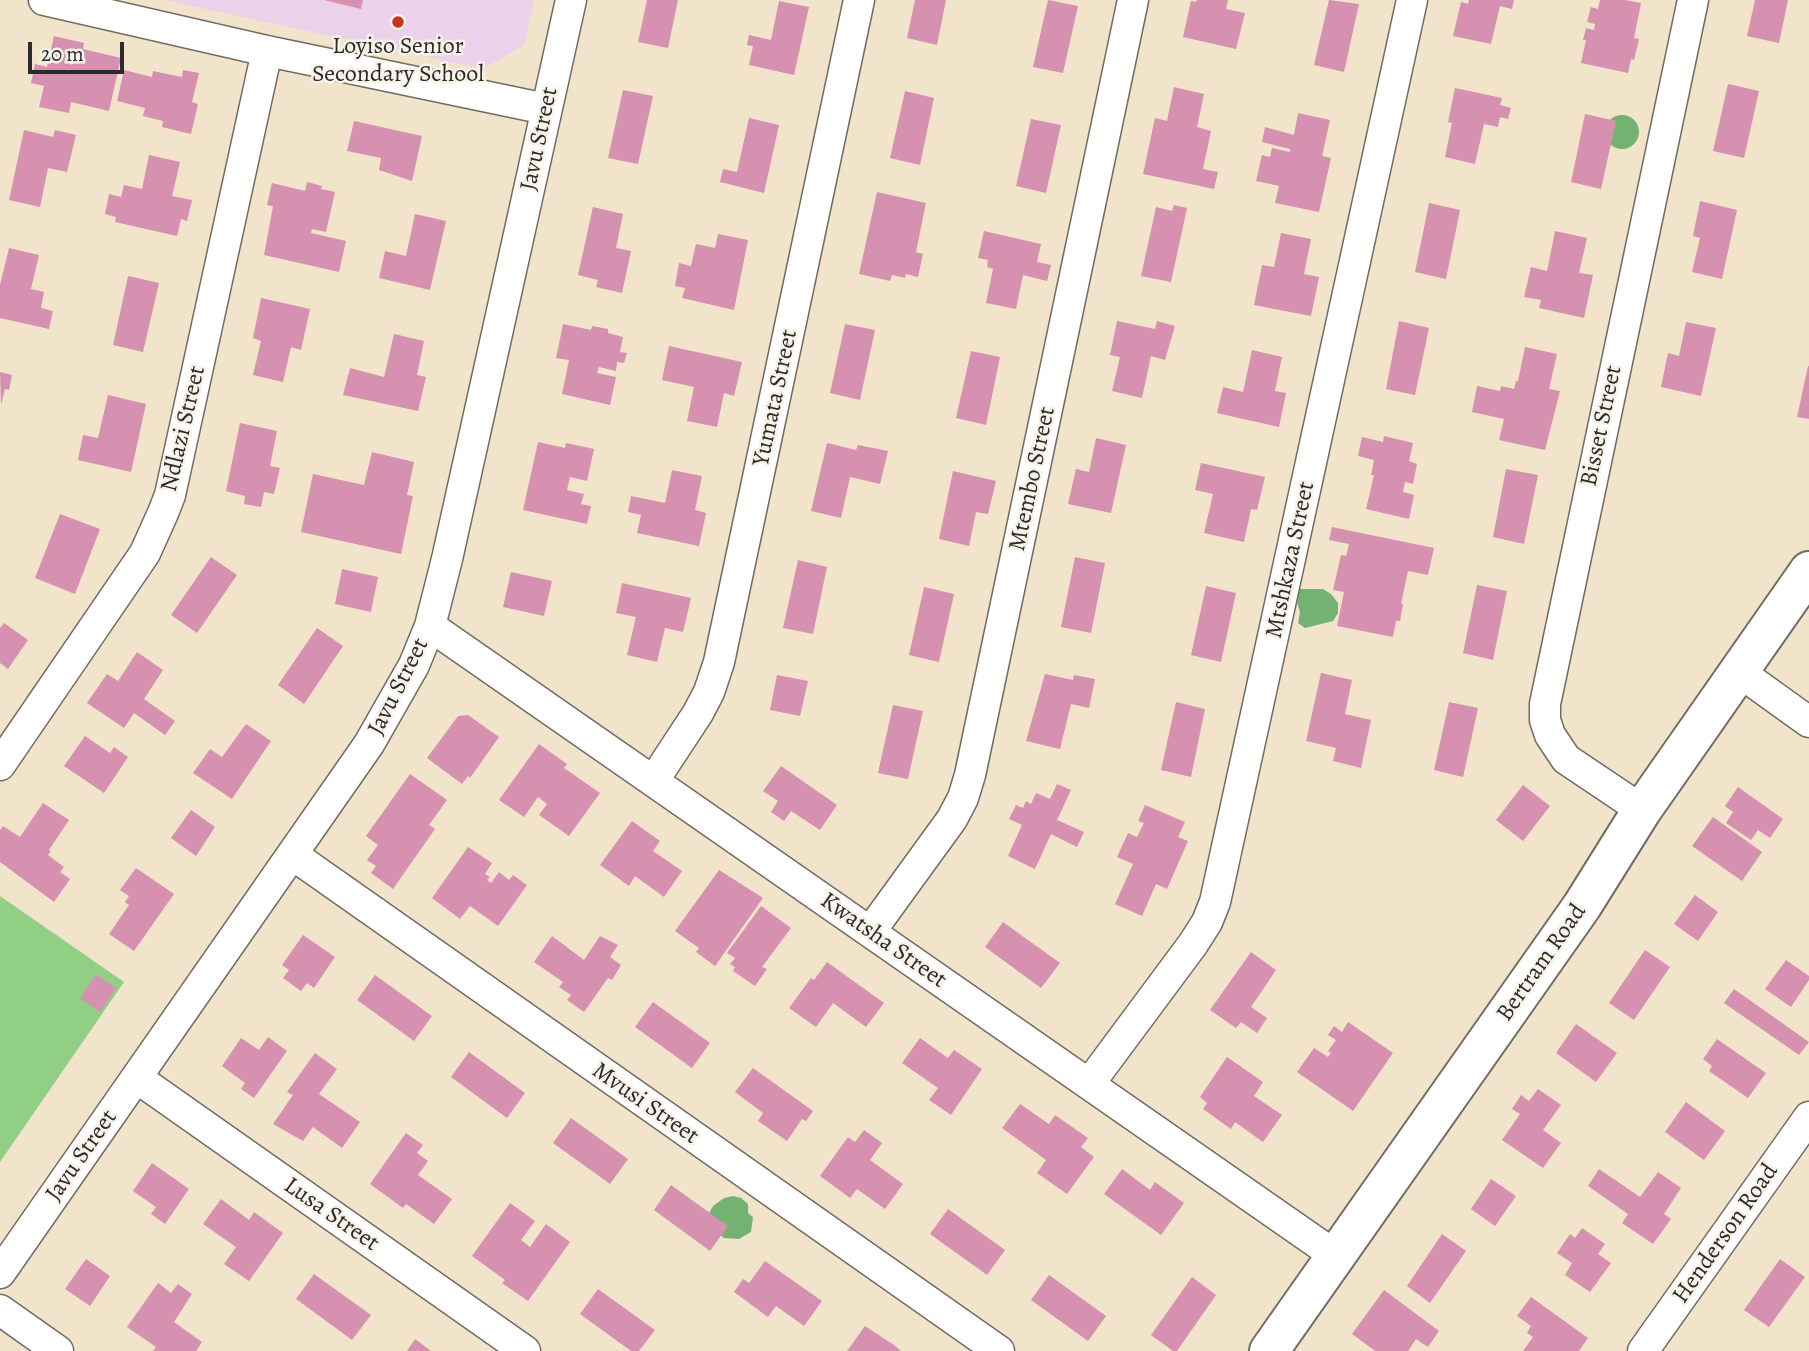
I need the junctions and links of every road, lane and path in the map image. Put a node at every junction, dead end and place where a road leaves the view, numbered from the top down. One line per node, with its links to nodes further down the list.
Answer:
1 (44, 0): 7 (street)
2 (571, 0): 8 (street, Javu Street)
3 (859, 0): 14 (street, Yumata Street)
4 (1133, 0): 17 (street, Mtembo Street)
5 (1412, 0): 19 (street, Mtshkaza Street)
6 (1693, 0): 15 (street, Bisset Street)
7 (267, 51): 8 (street); 13 (street, Ndlazi Street)
8 (546, 109): 10 (street, Javu Street)
9 (1809, 571): 11 (street, Bertram Road)
10 (430, 626): 14 (street, Kwatsha Street); 16 (street, Javu Street)
11 (1738, 670): 12 (street); 15 (street, Bertram Road)
12 (1809, 722)
13 (0, 765)
14 (654, 780): 17 (street, Kwatsha Street)
15 (1642, 810): 21 (street, Bertram Road)
16 (293, 855): 18 (street, Javu Street); 26 (street, Mvusi Street)
17 (870, 932): 19 (street, Kwatsha Street)
18 (137, 1078): 22 (street, Javu Street); 25 (street, Lusa Street)
19 (1089, 1084): 21 (street, Kwatsha Street)
20 (1809, 1117): 28 (street, Henderson Road)
21 (1336, 1256): 27 (street, Bertram Road)
22 (0, 1273)
23 (0, 1310): 24 (street)
24 (58, 1351)
25 (525, 1351)
26 (999, 1351)
27 (1269, 1351)
28 (1643, 1351)

